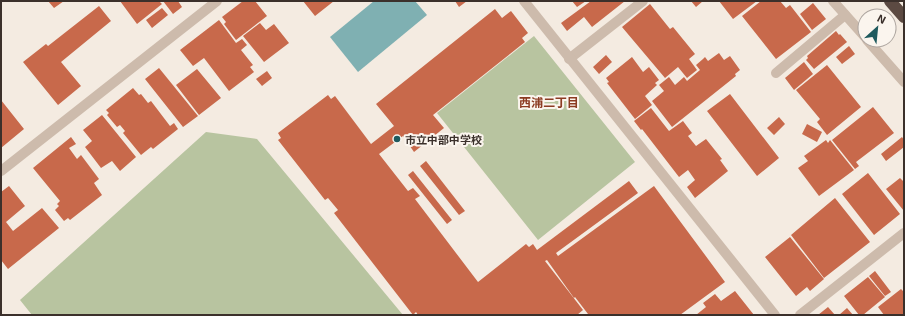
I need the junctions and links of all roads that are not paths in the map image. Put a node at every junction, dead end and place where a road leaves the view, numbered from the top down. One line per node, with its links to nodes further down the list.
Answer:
1 (218, 1): 13 (street)
2 (524, 1): 10 (street)
3 (643, 1): 10 (street)
4 (833, 1): 6 (street)
5 (890, 1): 7 (highway)
6 (845, 15): 8 (street); 11 (street)
7 (904, 17)
8 (857, 29)
9 (874, 48): 12 (street)
10 (569, 59): 15 (street)
11 (776, 72)
12 (904, 82)
13 (1, 171)
14 (904, 233): 16 (street)
15 (775, 315)
16 (800, 315)

